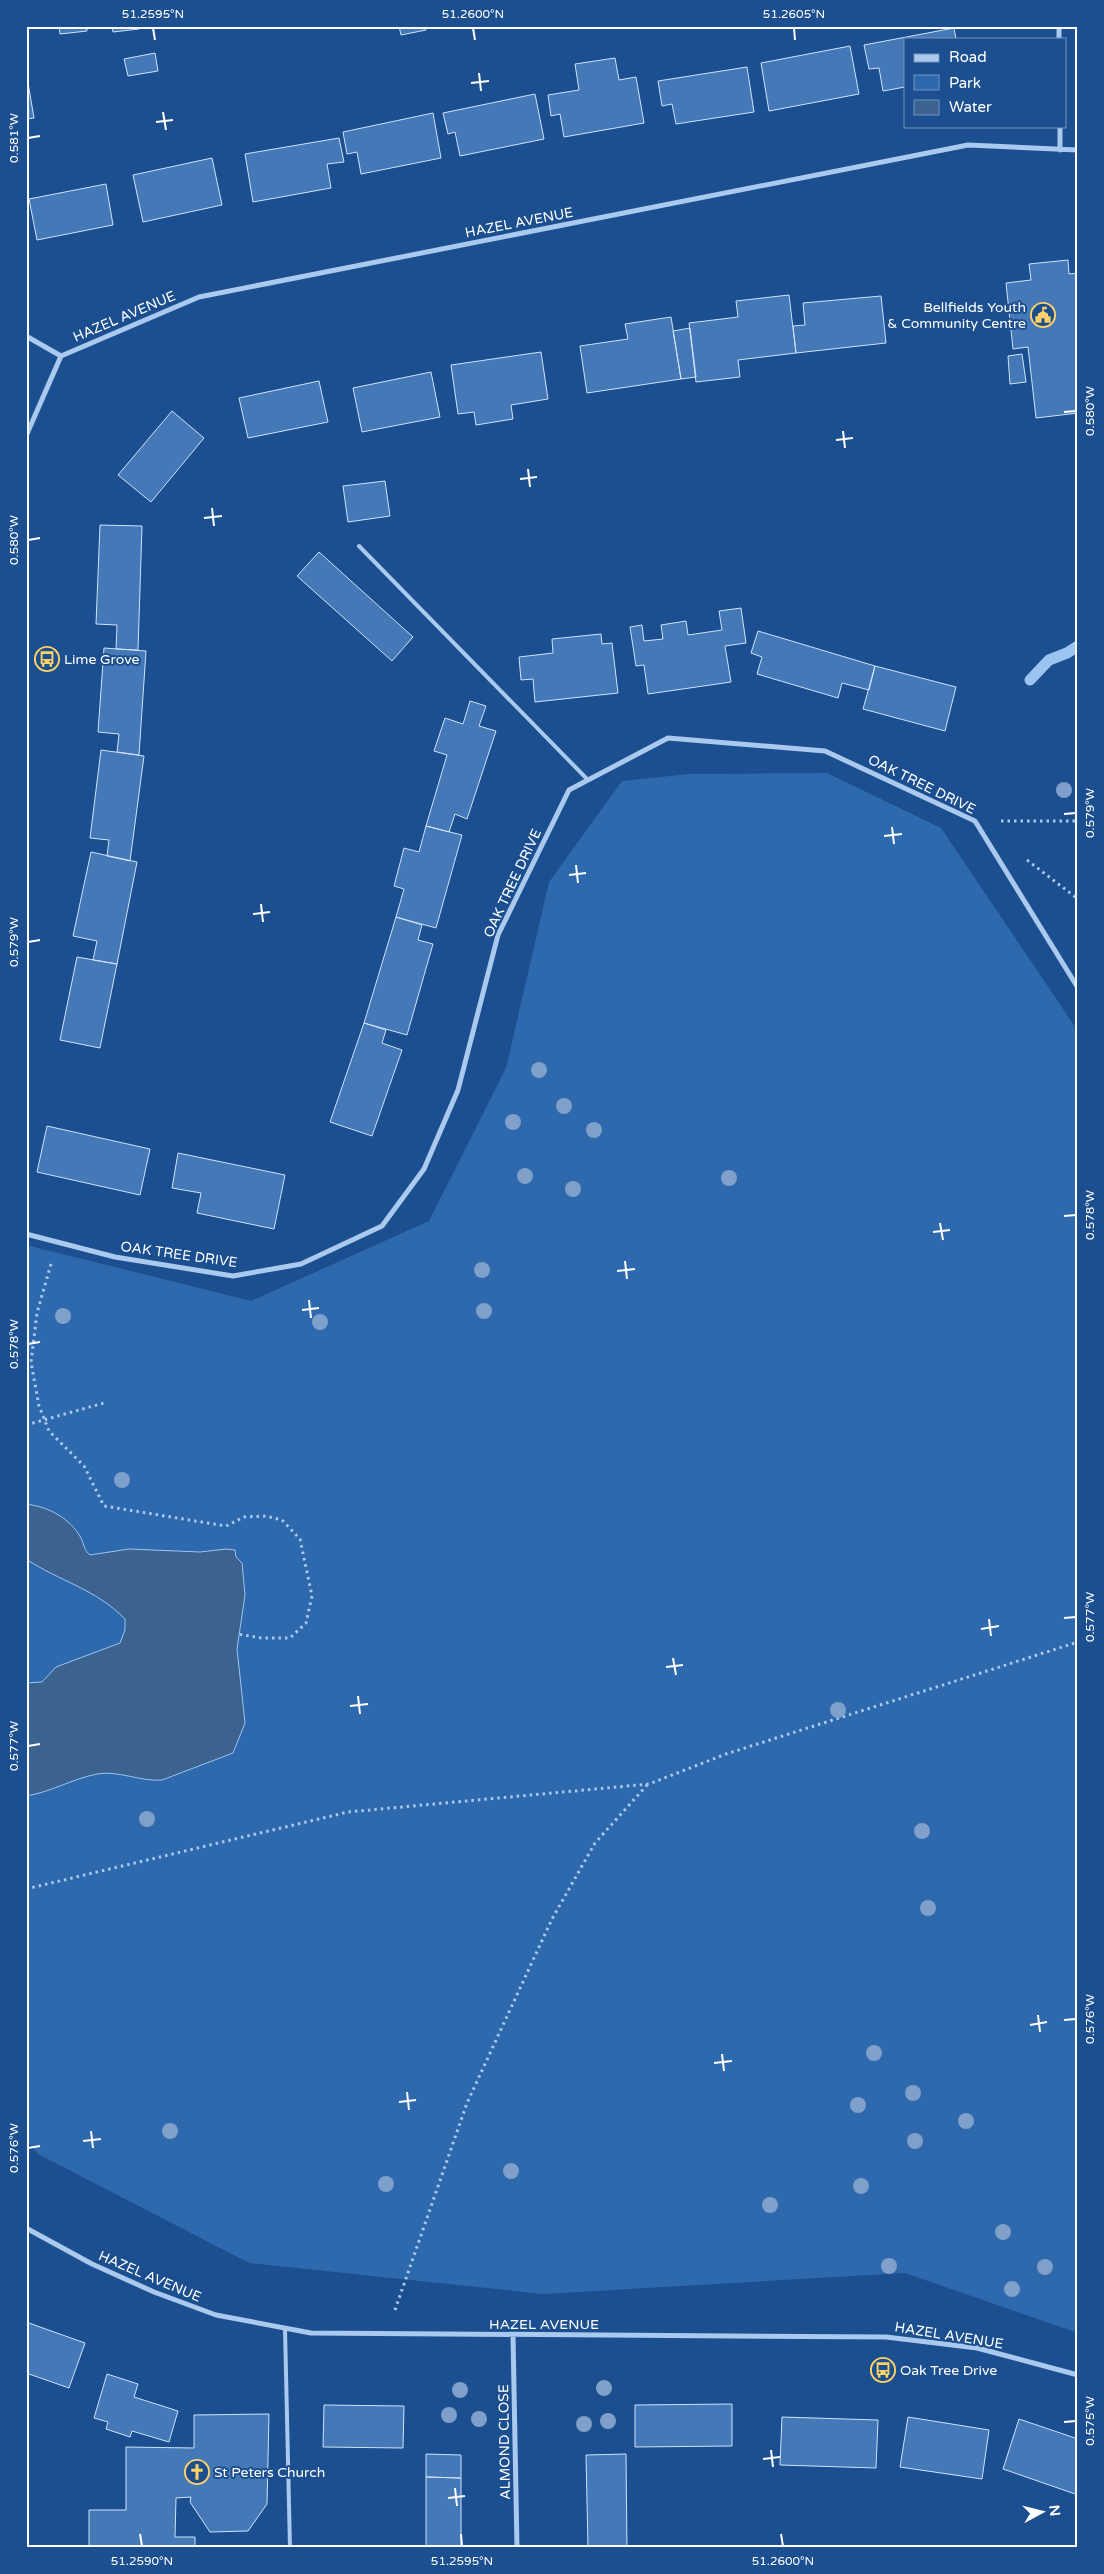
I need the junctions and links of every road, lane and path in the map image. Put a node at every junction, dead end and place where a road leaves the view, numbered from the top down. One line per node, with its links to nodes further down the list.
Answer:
1 (1060, 128): 2 (street)
2 (1060, 150): 3 (street, HAZEL AVENUE); 5 (street, HAZEL AVENUE)
3 (1078, 150)
4 (26, 336): 5 (street)
5 (61, 356): 6 (street, HAZEL AVENUE)
6 (26, 436)
7 (359, 546): 8 (lane)
8 (588, 780): 9 (street, OAK TREE DRIVE); 13 (street, OAK TREE DRIVE)
9 (975, 821): 10 (path); 11 (street, OAK TREE DRIVE)
10 (1078, 821)
11 (1078, 988)
12 (26, 1234): 13 (street, OAK TREE DRIVE)
13 (57, 1242): 15 (path)
14 (104, 1403): 15 (path)
15 (44, 1419): 16 (path); 17 (path)
16 (26, 1425)
17 (238, 1634)
18 (1078, 1642): 19 (path)
19 (649, 1784): 20 (path); 23 (path)
20 (26, 1889)
21 (26, 2228): 22 (street, HAZEL AVENUE)
22 (285, 2329): 23 (street, HAZEL AVENUE); 26 (lane)
23 (388, 2334): 24 (street, HAZEL AVENUE)
24 (513, 2335): 25 (street, HAZEL AVENUE); 27 (street, ALMOND CLOSE)
25 (1078, 2375)
26 (290, 2548)
27 (517, 2548)

